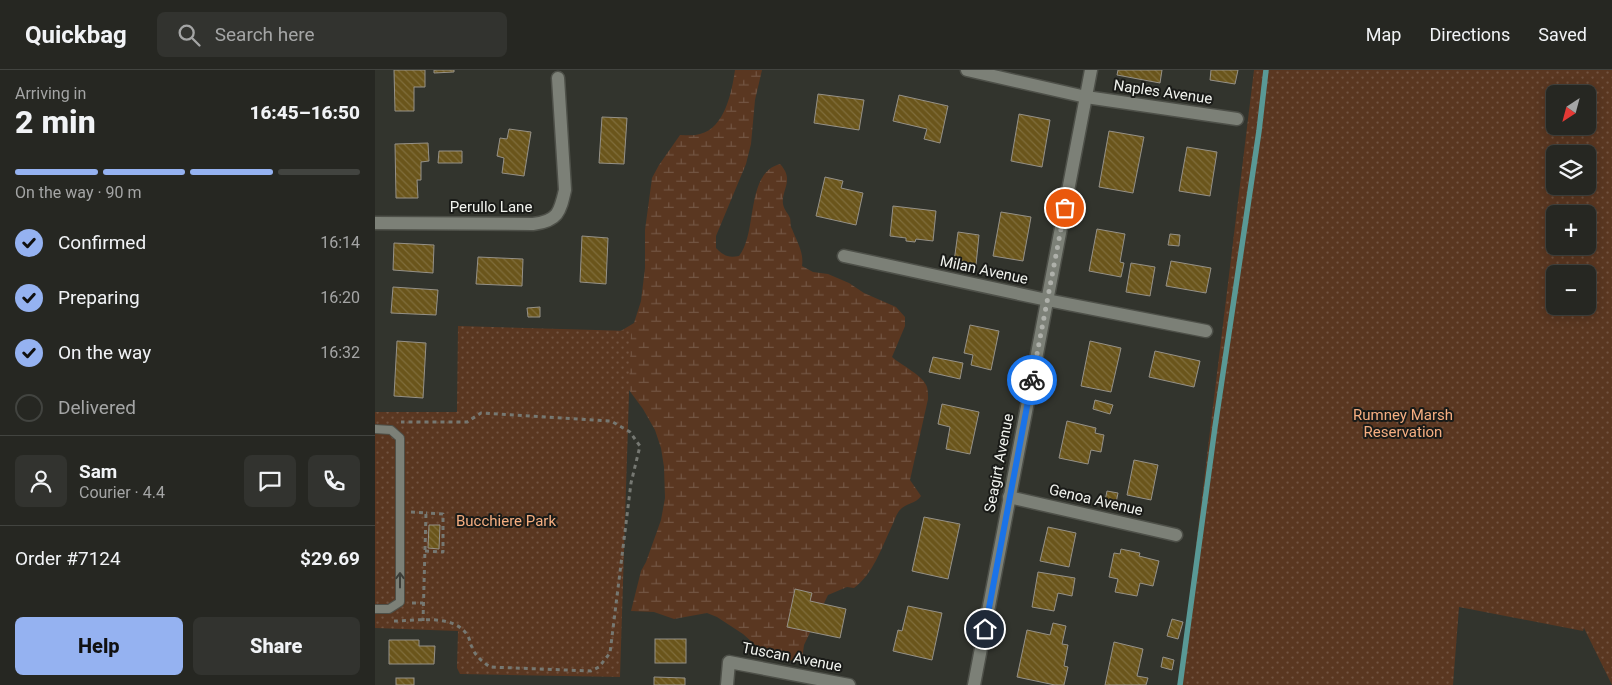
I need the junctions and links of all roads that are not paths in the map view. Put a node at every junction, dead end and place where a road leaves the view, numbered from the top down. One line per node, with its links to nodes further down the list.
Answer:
1 (967, 70): 4 (street, Naples Avenue)
2 (1091, 70): 4 (street, Seagirt Avenue)
3 (558, 78): 6 (street, Perullo Lane)
4 (1086, 97): 5 (street, Naples Avenue); 8 (street, Seagirt Avenue)
5 (1237, 119)
6 (375, 223)
7 (844, 256): 8 (street, Milan Avenue)
8 (1047, 300): 9 (street, Milan Avenue); 11 (street, Seagirt Avenue)
9 (1206, 331)
10 (375, 429): 13 (lane, one-way to 10)
11 (1009, 497): 12 (street, Genoa Avenue); 16 (street, Seagirt Avenue)
12 (1176, 535)
13 (375, 609)
14 (727, 685): 15 (street, Tuscan Avenue)
15 (849, 685)
16 (974, 685)

